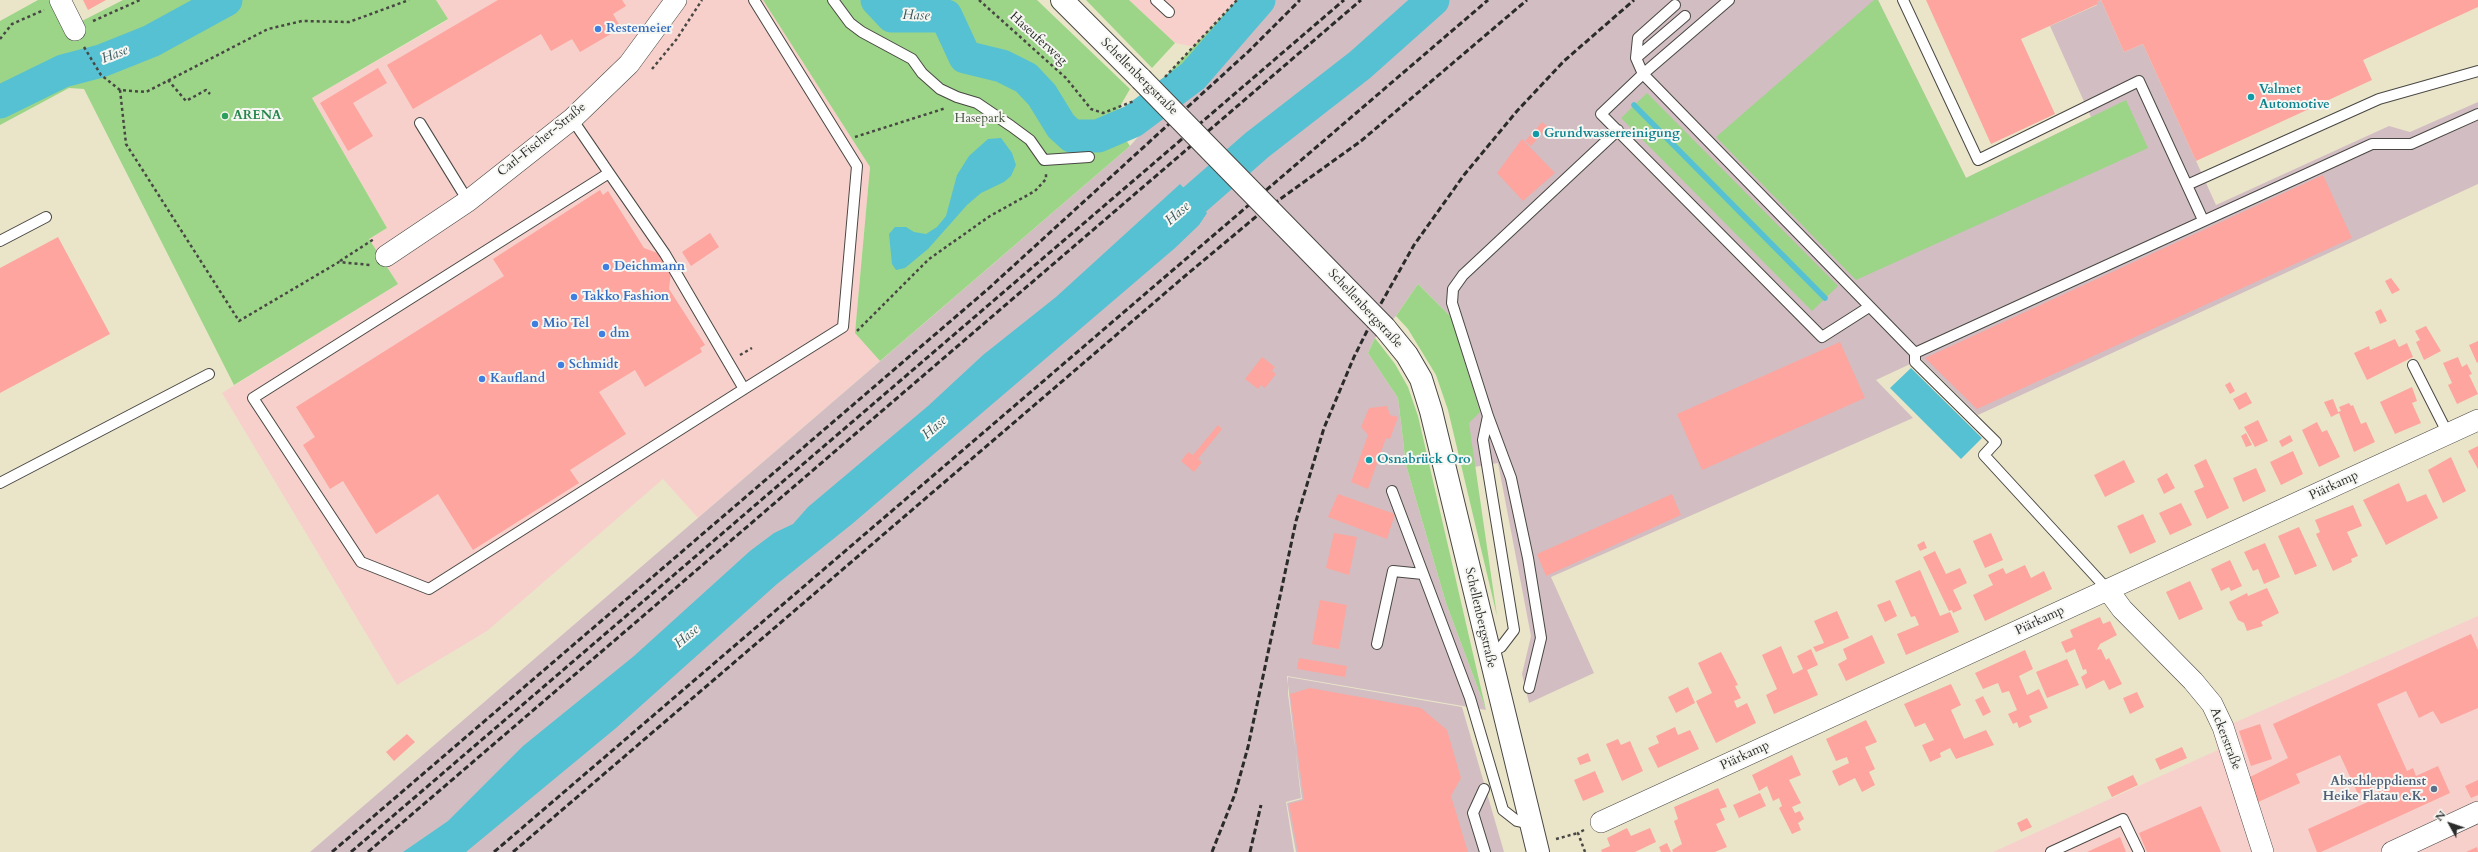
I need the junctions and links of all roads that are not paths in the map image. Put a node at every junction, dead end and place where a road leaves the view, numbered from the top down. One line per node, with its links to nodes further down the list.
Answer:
1 (676, 0): 17 (street, Carl-Fischer-Straße)
2 (754, 0): 32 (lane)
3 (833, 0): 20 (lane)
4 (1062, 0): 41 (street, Schellenbergstraße, bridge)
5 (1156, 0): 10 (lane)
6 (1729, 0): 15 (lane)
7 (1903, 0): 22 (lane)
8 (61, 2): 12 (street)
9 (1675, 5): 13 (lane)
10 (1169, 12)
11 (1685, 16): 13 (lane)
12 (79, 37)
13 (1636, 58): 15 (lane)
14 (2478, 71): 22 (lane)
15 (1643, 74): 19 (lane); 28 (lane)
16 (2478, 114): 25 (lane)
17 (572, 119): 21 (lane); 23 (street, Carl-Fischer-Straße)
18 (420, 123): 23 (lane)
19 (1618, 130): 28 (lane); 33 (lane)
20 (1089, 157)
21 (609, 173): 32 (lane); 32 (lane)
22 (2187, 185): 25 (lane)
23 (468, 200): 27 (street, Carl-Fischer-Straße)
24 (46, 217): 26 (lane)
25 (2203, 220): 29 (lane)
26 (0, 241)
27 (386, 256)
28 (1869, 307): 29 (lane)
29 (1915, 353): 39 (lane)
30 (2413, 365): 35 (lane)
31 (209, 374): 36 (lane)
32 (744, 389)
33 (1488, 416): 41 (lane); 42 (lane)
34 (2478, 420): 35 (street, Piärkamp)
35 (2448, 434): 39 (street, Piärkamp)
36 (0, 483)
37 (1392, 491): 38 (lane)
38 (1423, 574): 40 (lane); 46 (lane)
39 (2108, 590): 45 (street, Piärkamp); 51 (street, Ackerstraße)
40 (1377, 644)
41 (1489, 653): 46 (street, Schellenbergstraße)
42 (1528, 688)
43 (1484, 789): 48 (lane)
44 (2478, 812): 52 (street)
45 (1601, 822)
46 (1530, 824): 47 (street, Schellenbergstraße)
47 (1543, 846)
48 (1485, 852)
49 (2051, 852): 50 (lane)
50 (2139, 852)
51 (2263, 852)
52 (2392, 852)

